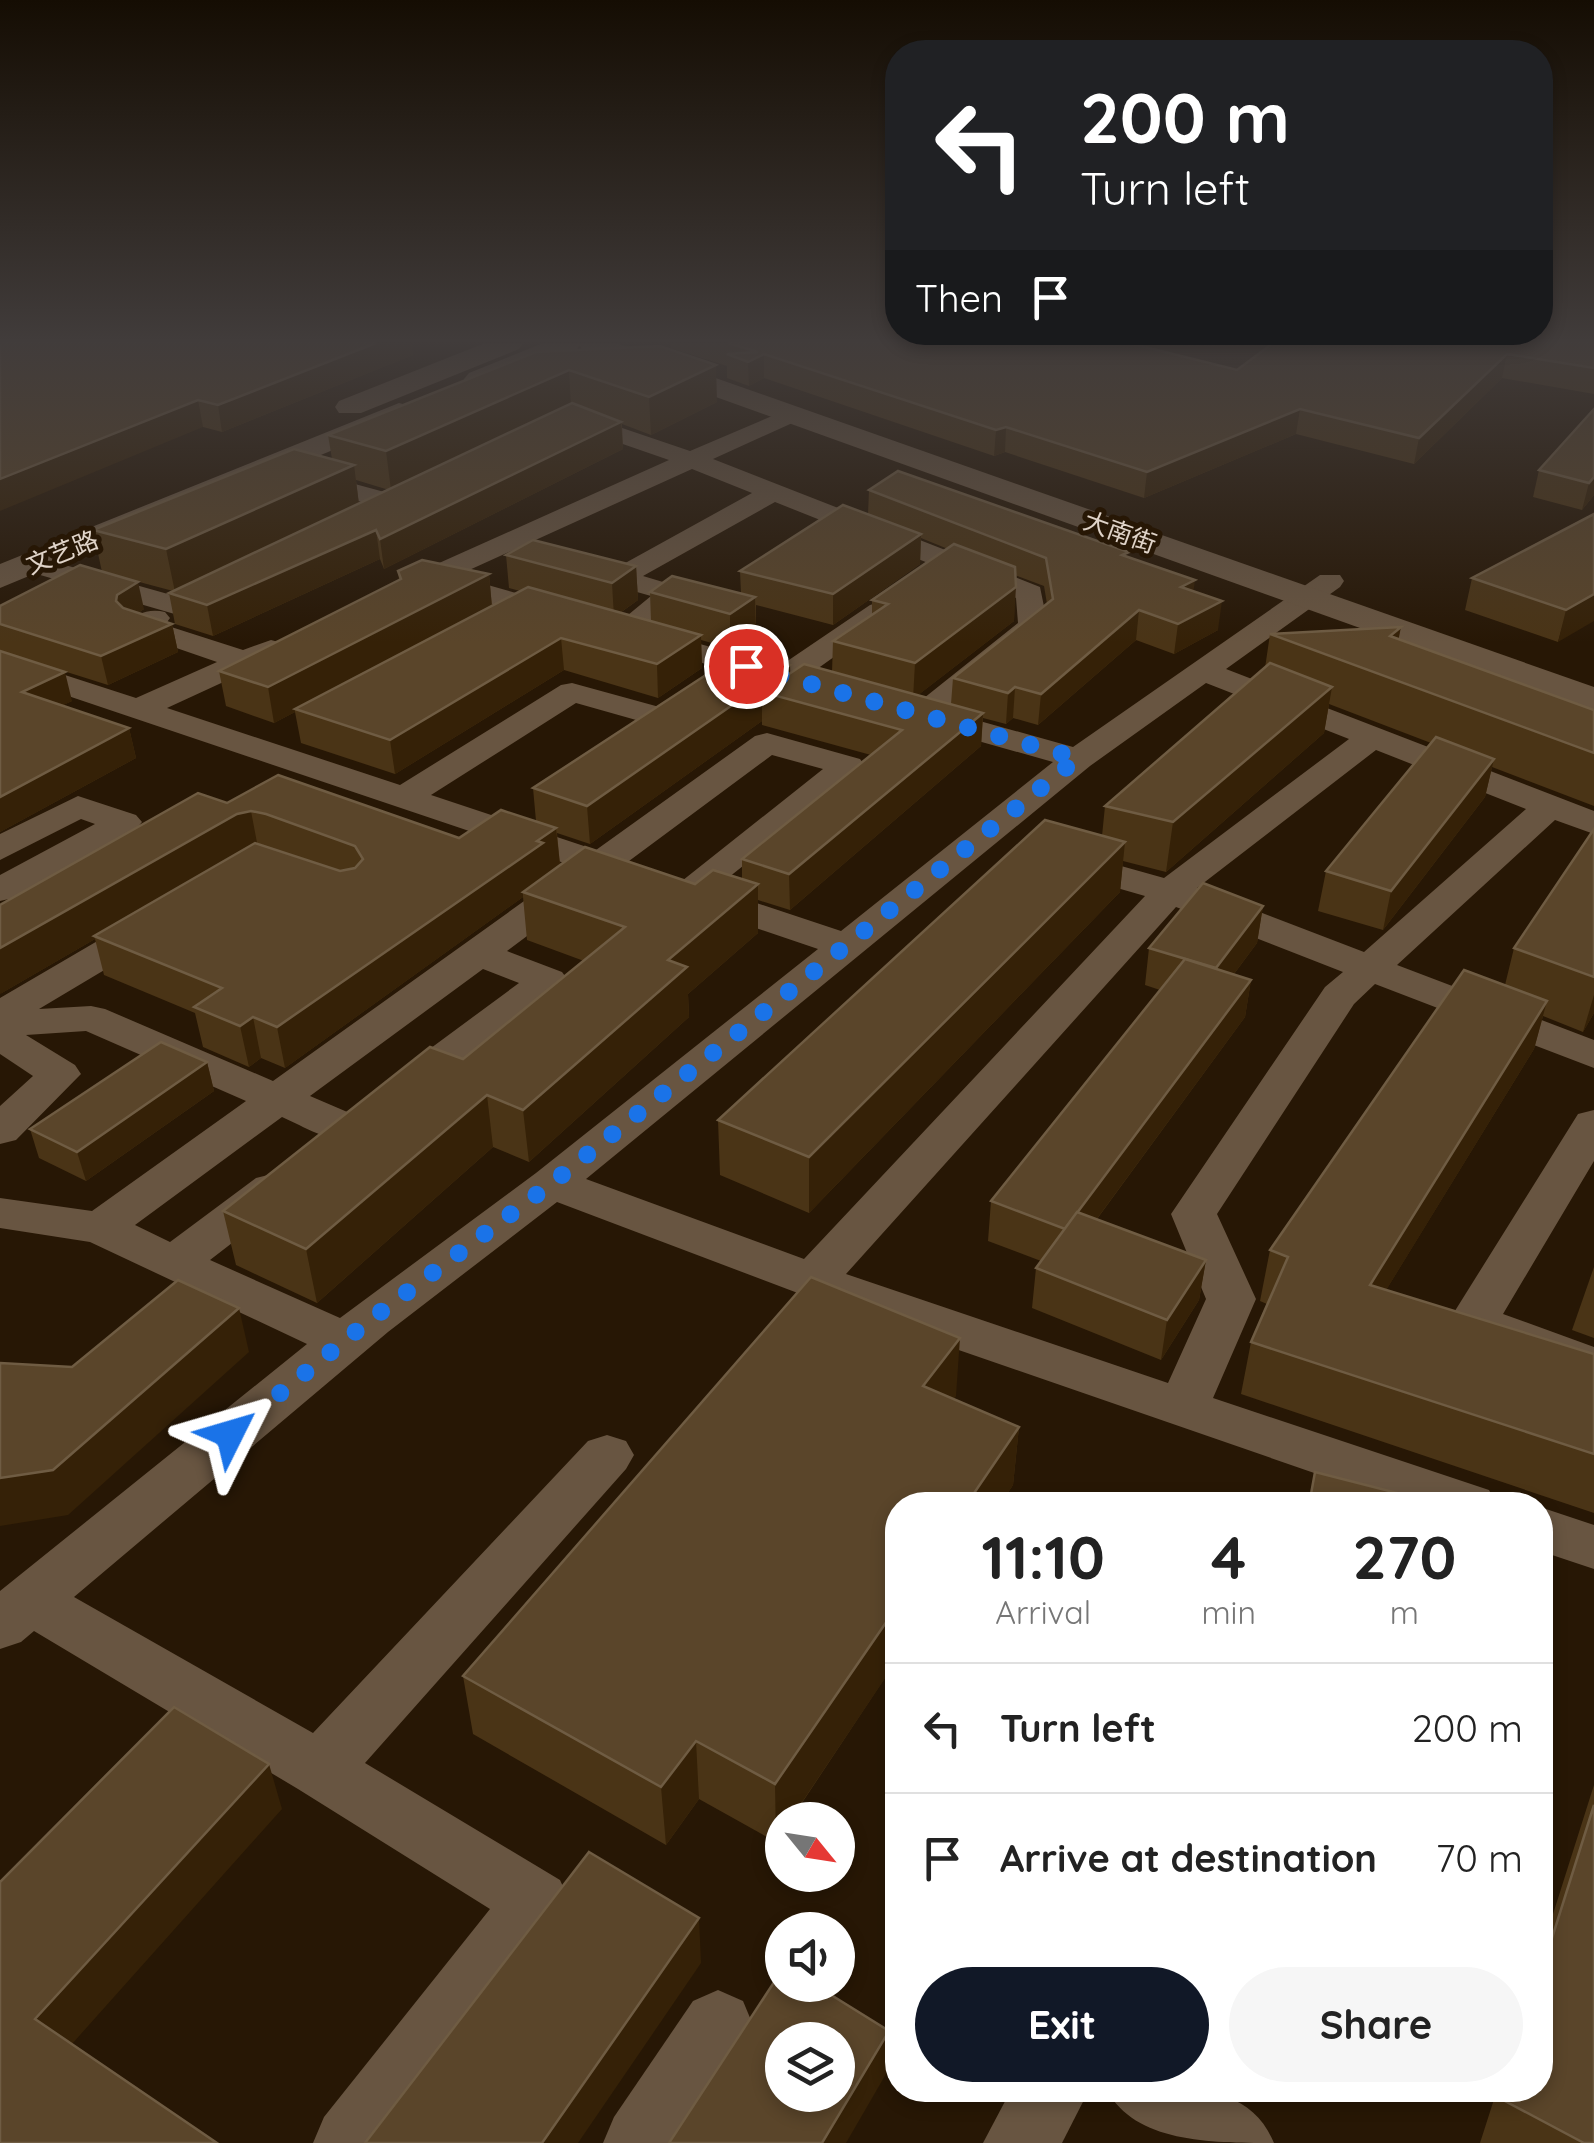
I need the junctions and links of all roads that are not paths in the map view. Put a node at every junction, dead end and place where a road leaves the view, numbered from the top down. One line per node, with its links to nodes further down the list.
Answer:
1 (259, 443): 11 (main road, 文艺路)
2 (326, 443): 8 (main road, 文艺路)
3 (645, 443): 7 (street)
4 (730, 443): 7 (street)
5 (877, 443): 17 (street, 大南街)
6 (920, 443): 17 (street, 大南街)
7 (692, 460): 9 (street); 16 (street)
8 (266, 468): 10 (street); 13 (main road, 文艺路)
9 (773, 492): 12 (street); 25 (street)
10 (358, 520)
11 (0, 547)
12 (950, 562): 28 (street); 33 (street)
13 (33, 564): 15 (main road, 文艺路); 20 (street)
14 (250, 571): 20 (street)
15 (0, 577)
16 (429, 578): 18 (street); 19 (street)
17 (1317, 589): 26 (street); 29 (street, 大南街)
18 (378, 600)
19 (528, 605): 21 (street); 22 (street)
20 (178, 606): 24 (street)
21 (583, 621)
22 (494, 623)
23 (295, 638): 24 (street)
24 (244, 661): 32 (street)
25 (746, 666): 28 (street); 38 (street)
26 (1202, 670): 35 (street); 37 (street)
27 (7, 671): 32 (street)
28 (785, 677): 30 (street)
29 (1589, 687)
30 (824, 688)
31 (881, 704): 33 (street)
32 (138, 709): 36 (street)
33 (920, 714): 37 (street)
34 (291, 731): 36 (street)
35 (1372, 737): 39 (street); 45 (street)
36 (258, 749): 38 (street)
37 (1078, 758): 41 (street)
38 (403, 798): 43 (street)
39 (1550, 806): 40 (street); 50 (street)
40 (1594, 823)
41 (983, 838): 45 (street); 48 (street)
42 (0, 849): 44 (street)
43 (600, 863): 46 (street); 46 (street); 49 (street)
44 (0, 890)
45 (1170, 891): 50 (street); 63 (street)
46 (687, 892): 48 (street)
47 (178, 910): 51 (street)
48 (848, 946): 59 (street)
49 (478, 953): 55 (street); 58 (street)
50 (1370, 968): 54 (street); 66 (street)
51 (0, 1015)
52 (0, 1024): 55 (street)
53 (0, 1036): 57 (street)
54 (1594, 1055)
55 (280, 1098): 58 (street); 61 (street)
56 (1594, 1124): 65 (street)
57 (0, 1130)
58 (350, 1130): 62 (street)
59 (552, 1183): 63 (street); 64 (street)
60 (0, 1213): 61 (street)
61 (100, 1228): 62 (street)
62 (174, 1263): 64 (street)
63 (813, 1280): 66 (street)
64 (344, 1340): 71 (street)
65 (1594, 1366)
66 (1182, 1407): 68 (street)
67 (607, 1455): 72 (street)
68 (1432, 1492)
69 (1553, 1534): 70 (street)
70 (1594, 1548)
71 (15, 1612): 72 (street)
72 (320, 1769): 75 (street)
73 (718, 2025): 76 (street)
74 (1046, 2102): 77 (street)
75 (350, 2143)
76 (640, 2143)
77 (1020, 2143)

